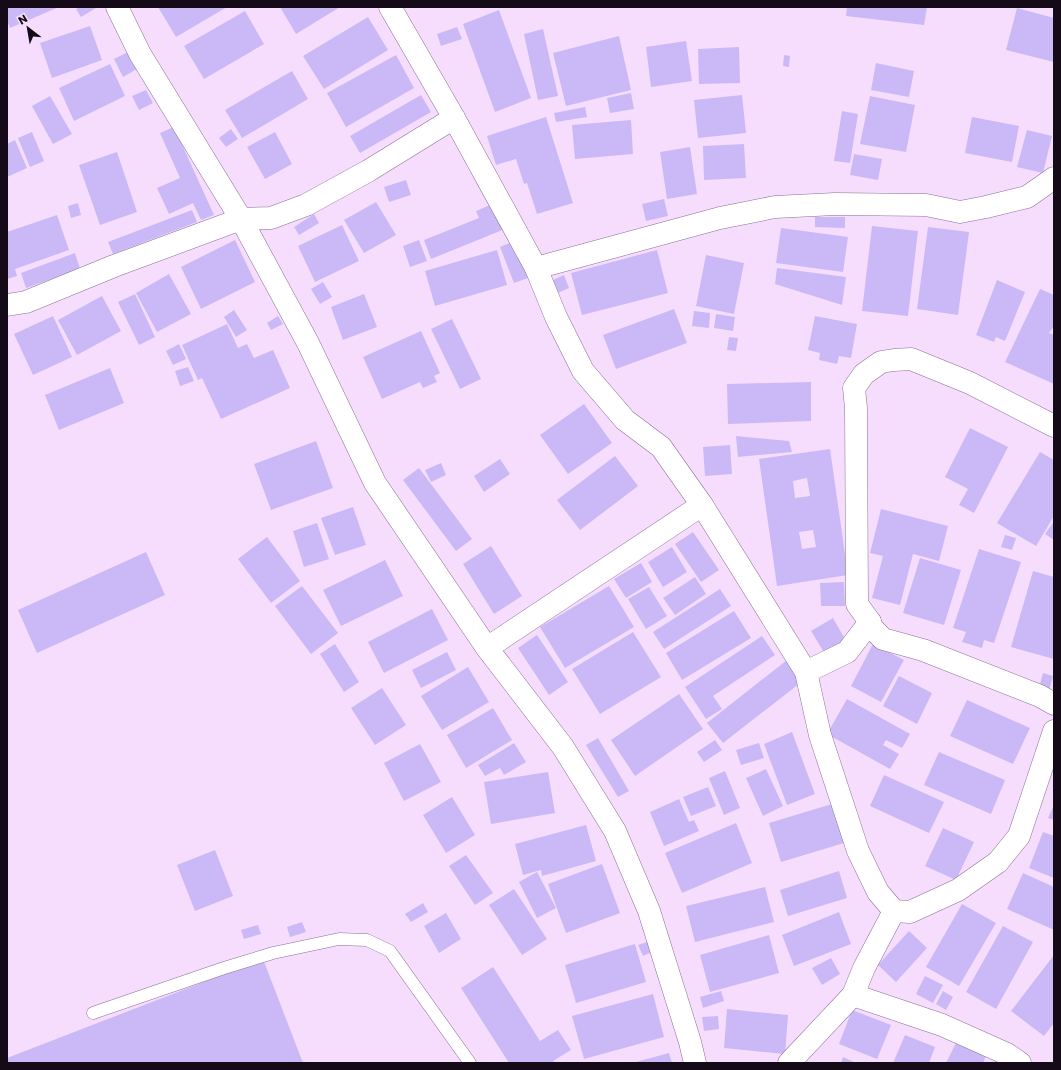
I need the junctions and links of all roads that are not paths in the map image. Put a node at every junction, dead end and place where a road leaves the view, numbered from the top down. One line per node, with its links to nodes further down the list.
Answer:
1 (117, 7): 5 (street)
2 (390, 7): 3 (street)
3 (454, 118): 5 (street); 6 (street)
4 (1054, 178): 6 (street)
5 (241, 219): 7 (street); 11 (street)
6 (536, 268): 9 (street)
7 (7, 305)
8 (1054, 426): 10 (street)
9 (702, 505): 11 (street); 12 (street)
10 (870, 622): 12 (street); 13 (street)
11 (488, 648): 19 (street)
12 (806, 672): 15 (street)
13 (1054, 704)
14 (1054, 731): 15 (street)
15 (894, 910): 16 (street)
16 (853, 995): 20 (street); 21 (street)
17 (93, 1013): 18 (lane)
18 (470, 1063)
19 (695, 1063)
20 (789, 1063)
21 (1020, 1063)

